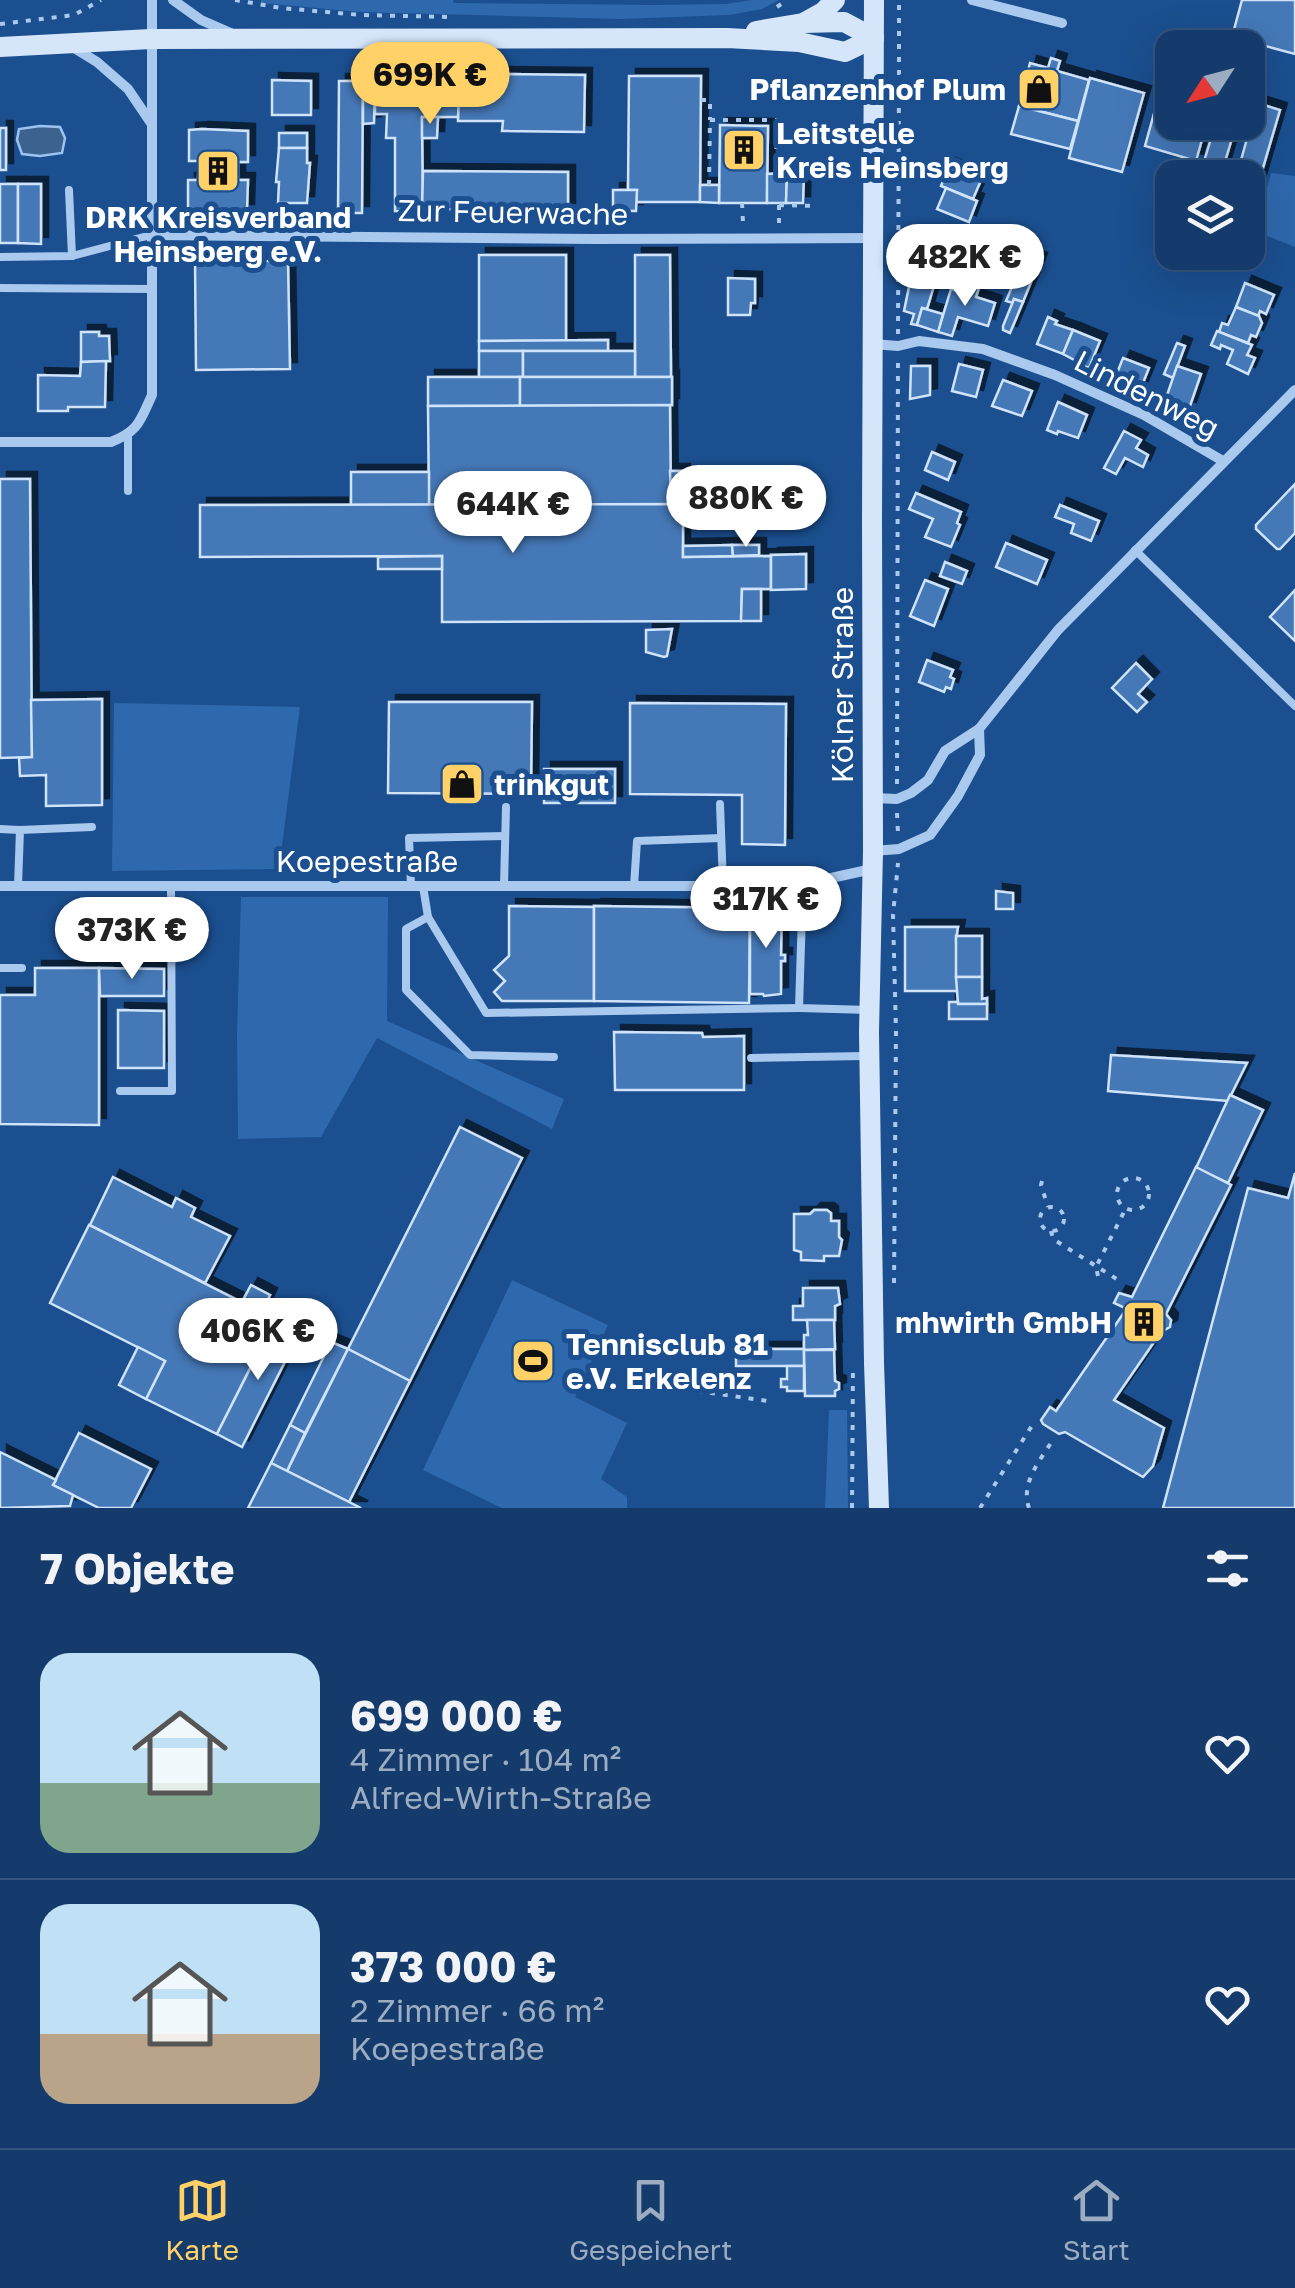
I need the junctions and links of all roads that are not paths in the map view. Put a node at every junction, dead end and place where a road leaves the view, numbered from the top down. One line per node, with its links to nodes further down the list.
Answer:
1 (152, 0): 11 (street)
2 (174, 0): 8 (street)
3 (835, 0): 6 (main road)
4 (874, 0): 10 (main road, Kölner Straße)
5 (972, 0): 7 (street)
6 (803, 23): 9 (main road); 10 (main road)
7 (1062, 23)
8 (243, 38): 9 (main road); 11 (main road)
9 (726, 38): 10 (main road)
10 (874, 38): 17 (main road, Kölner Straße)
11 (151, 39): 12 (main road); 14 (street)
12 (67, 43): 13 (main road); 14 (street)
13 (0, 47)
14 (152, 124): 16 (street)
15 (69, 190): 19 (lane)
16 (151, 235): 17 (street, Zur Feuerwache); 19 (lane); 21 (street)
17 (874, 238): 22 (main road, Kölner Straße)
18 (0, 256): 19 (lane)
19 (72, 256)
20 (0, 288): 21 (lane)
21 (152, 289): 24 (street)
22 (873, 344): 26 (street, Lindenweg); 31 (main road, Kölner Straße)
23 (1295, 390): 26 (street)
24 (128, 435): 25 (street); 27 (lane)
25 (0, 442)
26 (1223, 461): 28 (street)
27 (128, 491)
28 (1135, 550): 29 (lane); 30 (street)
29 (1295, 706)
30 (979, 729): 31 (street); 39 (street, Koepestraße)
31 (872, 798): 39 (main road, Kölner Straße)
32 (720, 804): 38 (lane)
33 (506, 807): 37 (lane)
34 (92, 828): 36 (lane)
35 (0, 829): 36 (lane)
36 (20, 830): 41 (lane)
37 (505, 836): 43 (lane); 44 (lane)
38 (721, 838): 45 (lane); 46 (lane)
39 (873, 860): 46 (street, Koepestraße); 52 (main road, Kölner Straße)
40 (0, 886): 41 (street, Koepestraße)
41 (18, 886): 42 (street, Koepestraße)
42 (170, 886): 43 (street, Koepestraße); 56 (lane)
43 (417, 886): 44 (street, Koepestraße); 48 (lane)
44 (504, 886): 45 (street, Koepestraße)
45 (634, 886): 46 (street, Koepestraße)
46 (723, 886)
47 (802, 914): 51 (lane)
48 (428, 917): 51 (lane); 54 (lane)
49 (0, 968): 50 (lane)
50 (22, 968)
51 (799, 1008): 52 (lane)
52 (870, 1010): 53 (main road, Kölner Straße)
53 (870, 1056): 55 (lane); 57 (main road, Kölner Straße)
54 (554, 1057)
55 (752, 1058)
56 (120, 1090)
57 (878, 1508)

